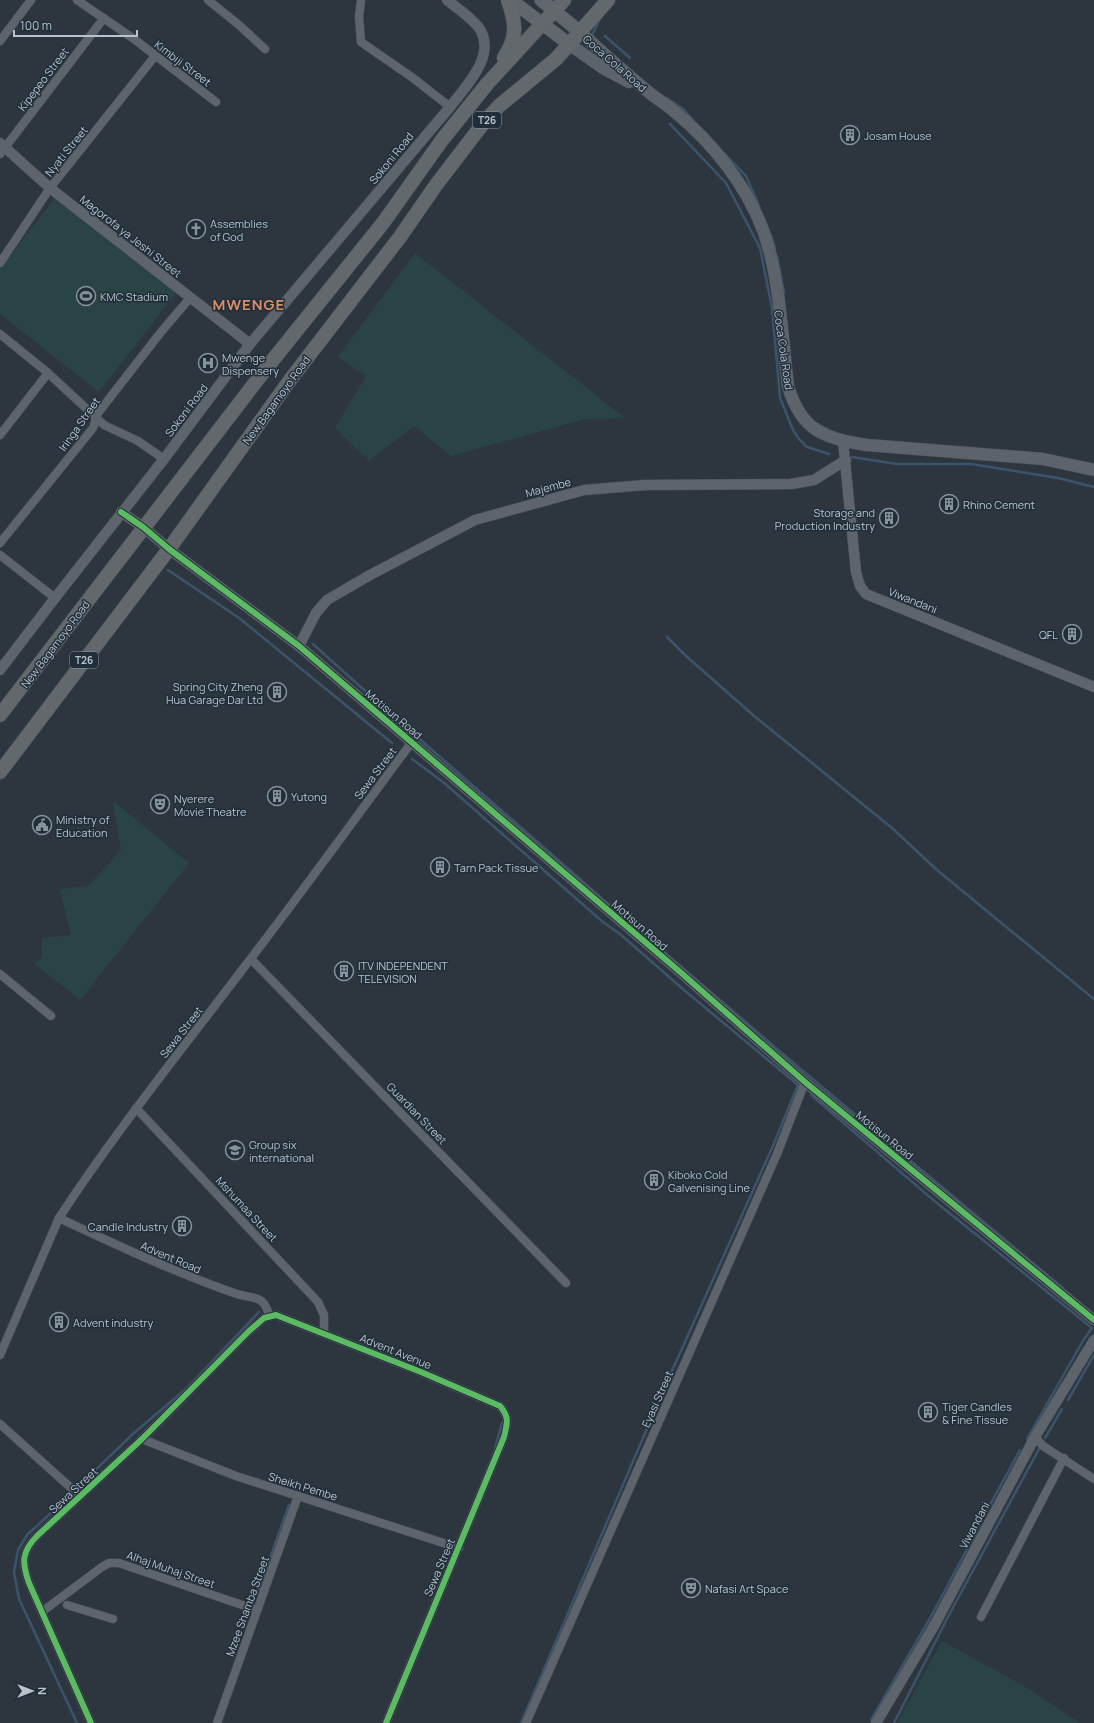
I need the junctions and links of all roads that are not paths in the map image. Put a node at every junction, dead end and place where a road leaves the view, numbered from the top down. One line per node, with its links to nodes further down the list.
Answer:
1 (31, 0): 14 (street)
2 (77, 0): 11 (street, Kimbiji Street)
3 (208, 0): 16 (street)
4 (361, 0): 21 (street)
5 (447, 0): 21 (street, Sokoni Road)
6 (510, 0): 12 (main road); 18 (highway)
7 (541, 0): 10 (main road)
8 (564, 0): 10 (highway, T26)
9 (608, 0): 13 (highway, T26)
10 (554, 10): 12 (highway, T26); 13 (main road)
11 (104, 18): 17 (street, Kimbiji Street); 22 (street, Kipepeo Street)
12 (542, 23): 15 (main road); 18 (highway, T26)
13 (580, 32): 15 (highway, T26); 19 (main road, Coca Cola Road)
14 (0, 41)
15 (570, 44): 19 (main road, Coca Cola Road); 38 (highway, New Bagamoyo Road / T26)
16 (265, 49)
17 (155, 56): 20 (street, Kimbiji Street); 23 (street, Nyati Street)
18 (487, 84): 36 (highway, New Bagamoyo Road / T26)
19 (651, 94): 31 (main road, Coca Cola Road)
20 (216, 102)
21 (450, 107): 27 (street, Sokoni Road)
22 (2, 148): 23 (street, Magorofa ya Jeshi Street)
23 (50, 188): 24 (street, Nyati Street); 25 (street, Magorofa ya Jeshi Street)
24 (0, 263)
25 (190, 298): 27 (street, Magorofa ya Jeshi Street); 29 (street, Iringa Street)
26 (0, 334): 28 (street)
27 (250, 344): 32 (street, Sokoni Road)
28 (48, 373): 29 (street); 30 (street)
29 (96, 416): 32 (street); 37 (street, Iringa Street)
30 (0, 435)
31 (843, 441): 33 (street, Viwandani); 34 (main road, Coca Cola Road)
32 (164, 459): 35 (street, Sokoni Road)
33 (846, 460): 41 (street, Majembe); 43 (street, Viwandani)
34 (1094, 470)
35 (122, 512): 36 (street, Motisun Road); 40 (street, Sokoni Road)
36 (144, 527): 38 (street, Motisun Road); 44 (highway, New Bagamoyo Road / T26)
37 (0, 543)
38 (169, 549): 41 (street, Motisun Road); 46 (highway, New Bagamoyo Road / T26)
39 (0, 555): 40 (street)
40 (55, 598): 42 (street, Sokoni Road)
41 (299, 646): 45 (street, Motisun Road)
42 (0, 670)
43 (1094, 687)
44 (0, 715)
45 (412, 742): 47 (street, Sewa Street); 50 (street, Motisun Road)
46 (0, 772)
47 (251, 958): 51 (street, Sewa Street); 53 (street, Guardian Street)
48 (0, 974): 49 (street)
49 (51, 1016)
50 (805, 1082): 55 (street, Motisun Road); 76 (street, Eyasi Street)
51 (136, 1108): 52 (street, Sewa Street); 56 (street, Mshumaa Street)
52 (59, 1218): 54 (street, Advent Road); 58 (street, Sewa Street)
53 (566, 1283)
54 (269, 1315): 56 (street, Advent Avenue); 62 (street, Sewa Street)
55 (1094, 1320)
56 (324, 1333): 59 (street, Advent Avenue)
57 (1094, 1340): 61 (street, Viwandani)
58 (0, 1355)
59 (507, 1419): 67 (street, Sewa Street)
60 (0, 1424): 65 (street, Sewa Street)
61 (1035, 1437): 63 (street); 77 (street, Viwandani)
62 (142, 1439): 65 (street, Sewa Street); 66 (street, Sheikh Pembe)
63 (1064, 1458): 64 (street); 71 (street)
64 (1094, 1479)
65 (80, 1496): 70 (street, Sewa Street)
66 (298, 1496): 67 (street, Sheikh Pembe); 69 (street, Mzee Shamba Street)
67 (459, 1548): 75 (street, Sewa Street)
68 (67, 1605): 72 (street)
69 (257, 1610): 70 (street, Alhaj Muhaj Street); 74 (street, Mzee Shamba Street)
70 (43, 1611): 73 (street, Sewa Street)
71 (981, 1617)
72 (113, 1619)
73 (91, 1723)
74 (217, 1723)
75 (386, 1723)
76 (526, 1723)
77 (876, 1723)

